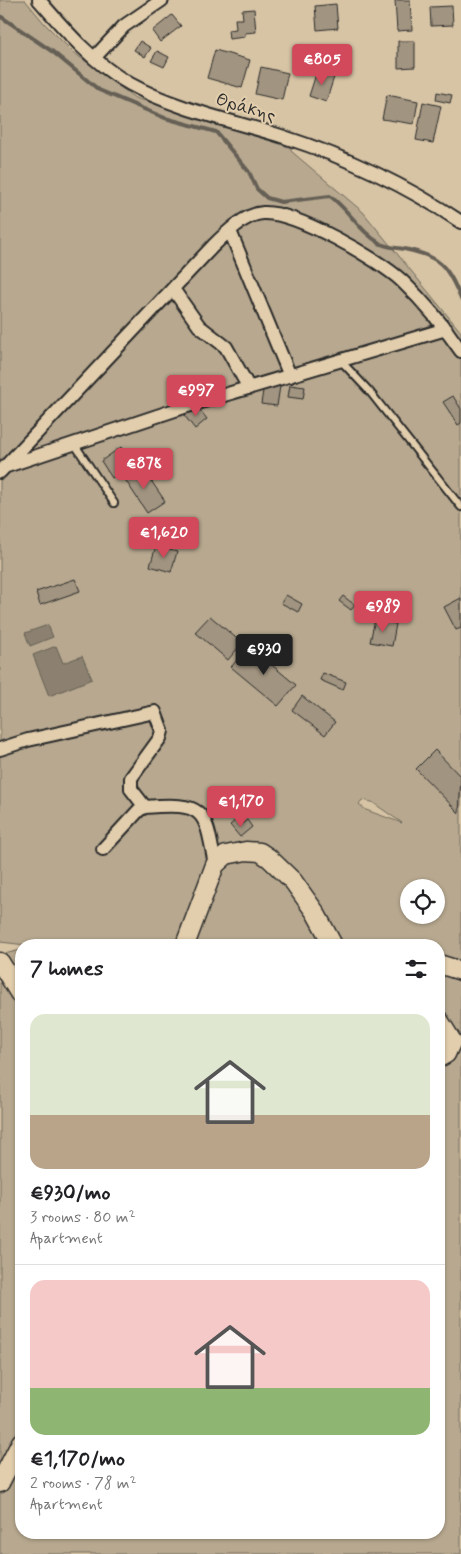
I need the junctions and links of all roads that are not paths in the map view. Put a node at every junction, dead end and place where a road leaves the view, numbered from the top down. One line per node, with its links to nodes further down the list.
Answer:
1 (39, 0): 3 (street, Θράκης)
2 (162, 0): 3 (street)
3 (95, 57): 4 (street, Θράκης)
4 (461, 222)
5 (230, 231): 6 (street); 7 (street); 10 (street)
6 (173, 289): 11 (street); 13 (street)
7 (446, 329): 8 (street); 9 (street)
8 (461, 351)
9 (341, 361): 10 (street); 15 (lane)
10 (290, 376): 11 (street)
11 (249, 388): 12 (street)
12 (73, 442): 13 (street); 14 (lane)
13 (2, 469)
14 (114, 503)
15 (461, 507)
16 (0, 749): 17 (street)
17 (145, 807): 18 (street); 19 (street)
18 (103, 849)
19 (215, 865): 20 (street); 21 (street)
20 (186, 939)
21 (330, 939)
22 (0, 962): 25 (street)
23 (445, 966): 24 (street)
24 (461, 971)
25 (15, 986)
26 (445, 1030): 27 (street)
27 (445, 1055)
28 (15, 1453): 29 (street)
29 (0, 1482)

